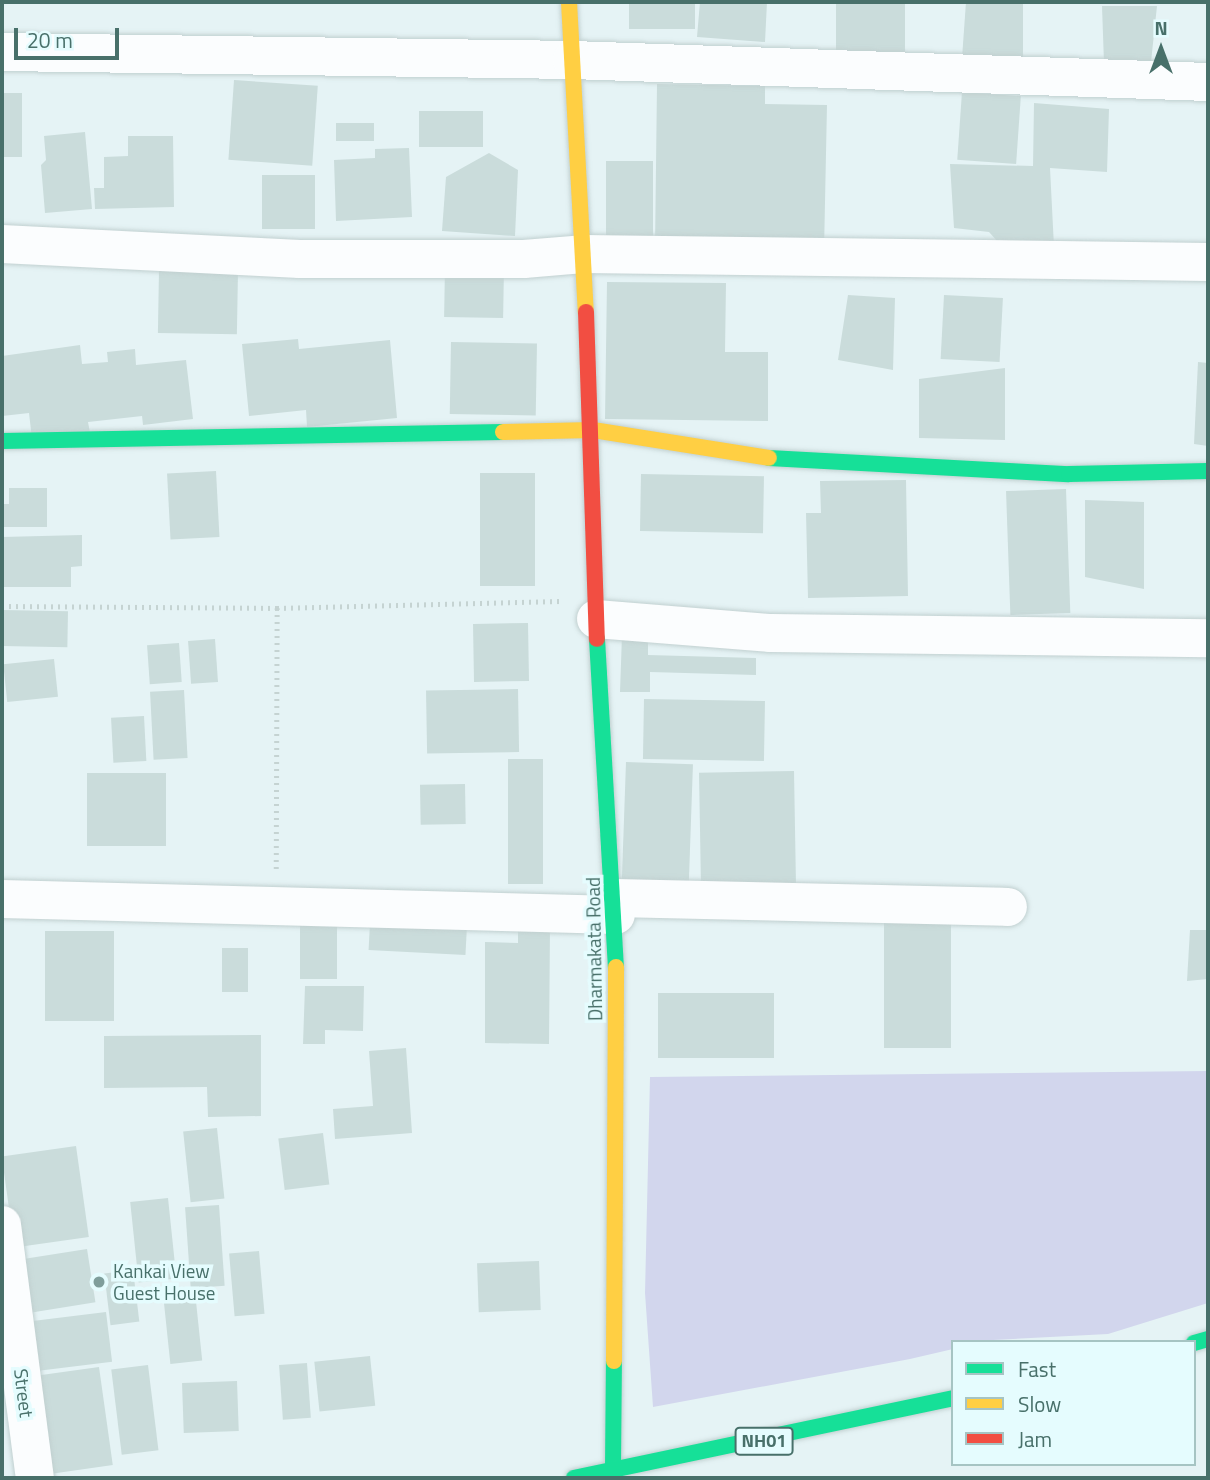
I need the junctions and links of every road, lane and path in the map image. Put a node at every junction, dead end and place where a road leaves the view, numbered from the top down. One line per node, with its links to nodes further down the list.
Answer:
1 (569, 2): 3 (main road, Dharmakata Road)
2 (2, 52): 3 (street)
3 (572, 60): 4 (street); 6 (main road, Dharmakata Road)
4 (1208, 82)
5 (2, 244): 6 (street)
6 (583, 254): 7 (street); 8 (main road, Dharmakata Road)
7 (1208, 262)
8 (593, 430): 9 (main road); 10 (main road); 13 (main road, Dharmakata Road)
9 (2, 441)
10 (1208, 471)
11 (2, 606): 12 (path)
12 (277, 608): 13 (path); 16 (path)
13 (597, 610): 14 (street); 17 (main road, Dharmakata Road)
14 (1208, 638)
15 (2, 899): 16 (street)
16 (276, 904): 17 (street)
17 (616, 906): 18 (street); 21 (main road, Dharmakata Road)
18 (1008, 907)
19 (2, 1225): 22 (street, Street)
20 (951, 1398): 21 (main road, NH01)
21 (613, 1468): 23 (main road, NH01)
22 (35, 1478)
23 (574, 1478)

